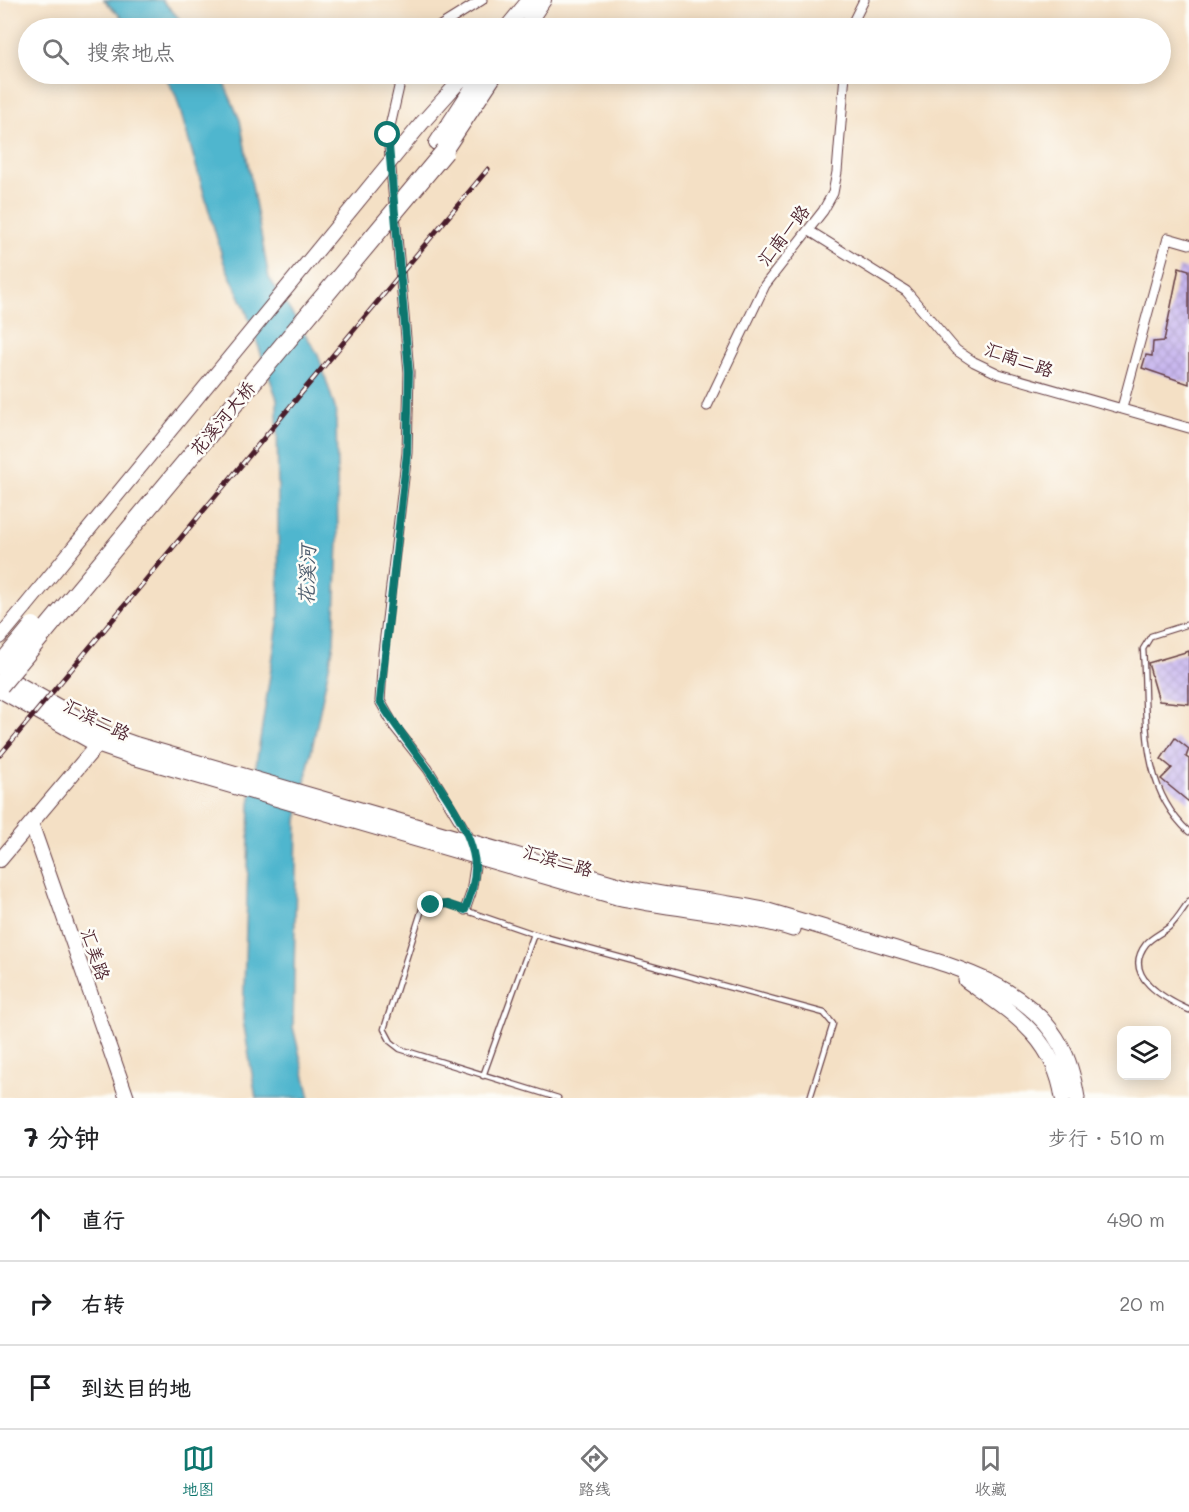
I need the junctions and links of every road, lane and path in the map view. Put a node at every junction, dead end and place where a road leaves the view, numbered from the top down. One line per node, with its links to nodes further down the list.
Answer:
1 (482, 0): 5 (street)
2 (544, 0): 7 (main road)
3 (864, 0): 8 (street)
4 (526, 5): 6 (main road)
5 (453, 18)
6 (516, 18)
7 (532, 18)
8 (855, 18)
9 (400, 84): 30 (street)
10 (457, 84): 21 (main road, 花溪河大桥, bridge)
11 (475, 84): 14 (main road)
12 (488, 84): 14 (main road)
13 (843, 84): 15 (street, 汇南一路)
14 (440, 147): 22 (highway, 花溪河大桥, bridge); 24 (highway, 花溪河大桥, bridge)
15 (808, 230): 17 (street, 汇南一路); 18 (street, 汇南二路)
16 (1189, 244): 18 (street)
17 (707, 406)
18 (1122, 408): 19 (street, 汇南二路)
19 (1189, 428)
20 (1189, 624): 27 (lane)
21 (0, 637)
22 (0, 666)
23 (0, 674): 25 (main road)
24 (0, 688): 25 (main road, 汇滨二路)
25 (102, 739): 26 (main road); 32 (main road, 汇滨二路, bridge)
26 (31, 823): 28 (main road); 35 (main road, 汇美路)
27 (1189, 832)
28 (0, 860)
29 (1189, 901): 33 (lane)
30 (465, 910): 31 (lane); 34 (lane)
31 (534, 934): 34 (lane); 37 (lane)
32 (967, 975): 38 (main road, 汇滨二路); 39 (main road, 汇滨二路)
33 (1189, 1010)
34 (483, 1076): 36 (lane)
35 (127, 1098)
36 (558, 1098)
37 (810, 1098)
38 (1063, 1098)
39 (1077, 1098)

